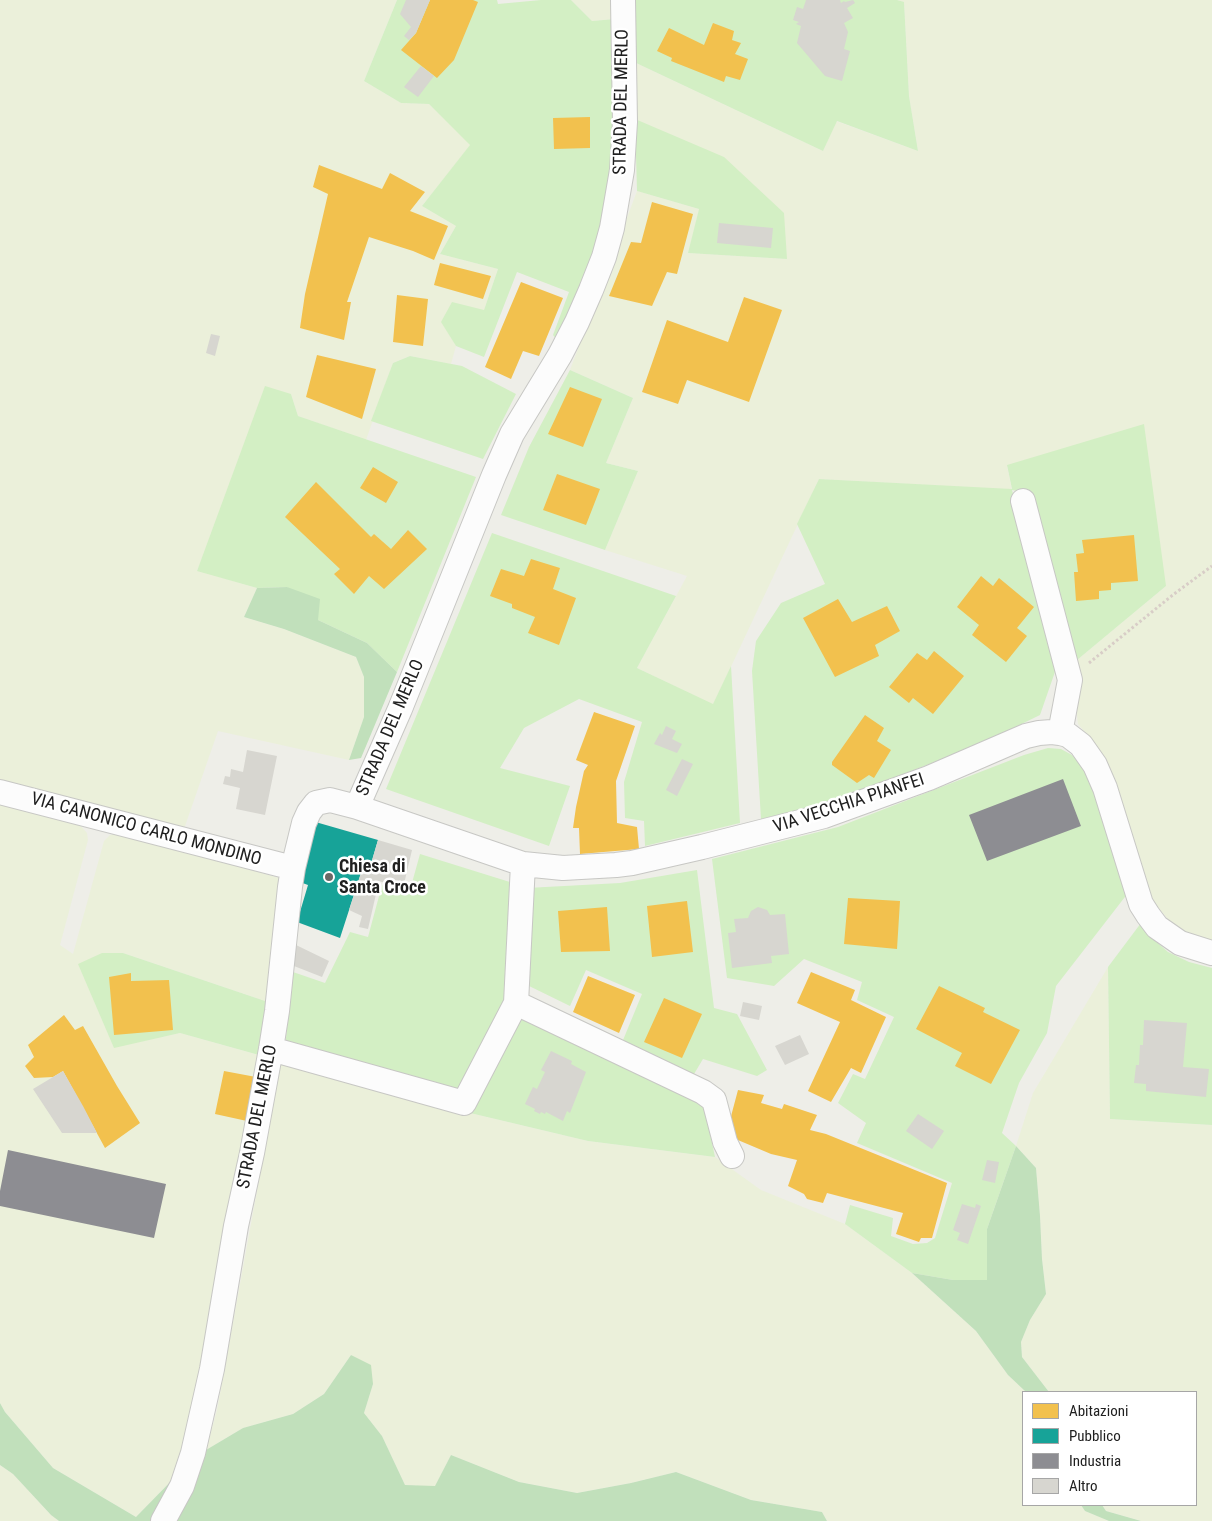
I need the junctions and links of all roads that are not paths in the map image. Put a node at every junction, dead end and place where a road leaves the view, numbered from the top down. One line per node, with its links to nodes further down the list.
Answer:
1 (623, 0): 5 (street, STRADA DEL MERLO)
2 (1023, 501): 3 (street)
3 (1060, 733): 6 (street, VIA VECCHIA PIANFEI); 8 (street)
4 (0, 792): 7 (street, VIA CANONICO CARLO MONDINO)
5 (357, 807): 6 (street, VIA VECCHIA PIANFEI); 7 (street, STRADA DEL MERLO)
6 (522, 864): 9 (street)
7 (293, 868): 10 (street, STRADA DEL MERLO)
8 (1212, 953)
9 (516, 1003): 10 (street); 11 (street)
10 (271, 1050): 12 (street, STRADA DEL MERLO)
11 (732, 1156)
12 (163, 1521)

